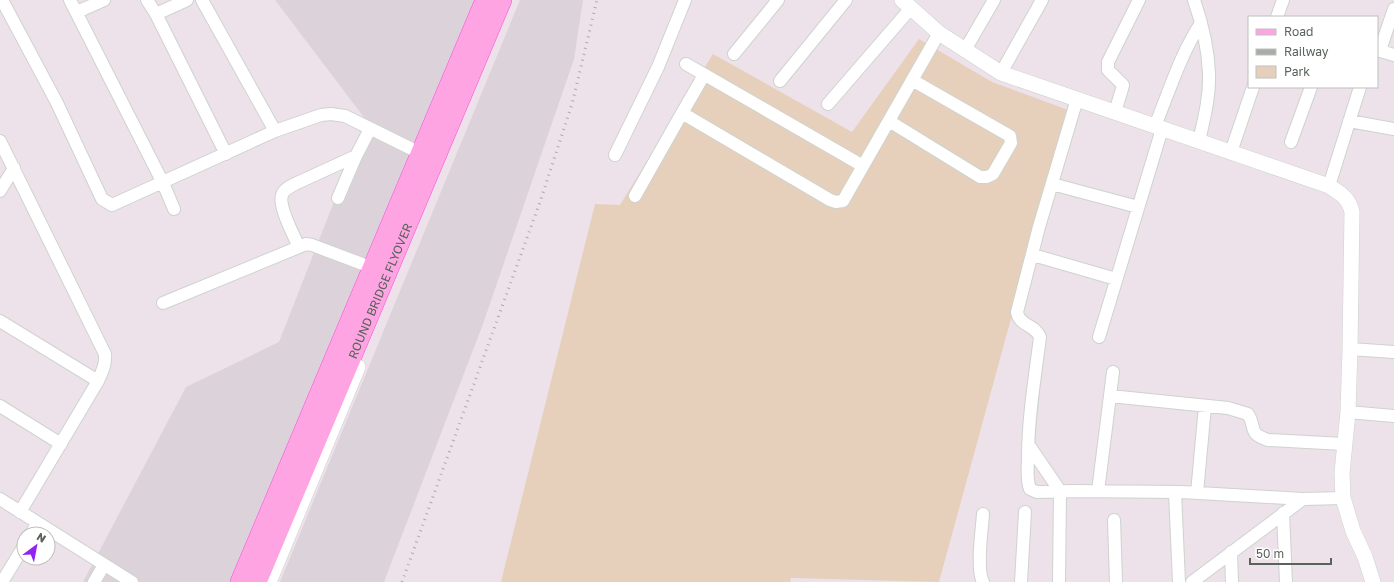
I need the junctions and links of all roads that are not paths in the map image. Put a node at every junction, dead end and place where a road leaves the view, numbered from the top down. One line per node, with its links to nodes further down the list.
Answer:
1 (2, 0): 58 (street)
2 (70, 0): 21 (street)
3 (104, 0): 21 (street)
4 (147, 0): 22 (street)
5 (186, 0): 22 (street)
6 (202, 0): 47 (street)
7 (477, 0): 51 (street)
8 (485, 0): 106 (main road, ROUND BRIDGE FLYOVER)
9 (502, 0): 107 (main road, ROUND BRIDGE FLYOVER)
10 (510, 0): 108 (street)
11 (685, 0): 55 (street)
12 (846, 0): 34 (street)
13 (994, 0): 26 (street)
14 (1042, 0): 31 (street)
15 (1139, 0): 40 (street)
16 (1194, 0): 24 (street)
17 (1283, 0): 23 (street)
18 (776, 1): 28 (street)
19 (906, 2): 25 (street); 39 (street)
20 (1394, 9): 27 (street)
21 (77, 12): 58 (street)
22 (156, 14): 53 (street)
23 (1277, 16)
24 (1200, 23): 44 (street); 49 (street)
25 (940, 33): 26 (street); 33 (street)
26 (965, 50): 31 (street)
27 (1378, 50): 29 (street)
28 (734, 54)
29 (1394, 55)
30 (686, 64): 32 (street)
31 (1001, 73): 38 (street)
32 (704, 75): 41 (street); 56 (street)
33 (912, 80): 42 (street); 42 (street)
34 (780, 81)
35 (1253, 88): 52 (street)
36 (1311, 88): 50 (street)
37 (1360, 88): 43 (street)
38 (1078, 99): 40 (street); 59 (street)
39 (828, 104)
40 (1115, 112): 44 (street)
41 (682, 113): 56 (street); 62 (street)
42 (889, 121): 56 (street)
43 (1349, 121): 46 (street); 60 (street)
44 (1159, 127): 49 (street); 64 (street)
45 (370, 129): 47 (street); 51 (street); 54 (street)
46 (1394, 129)
47 (275, 131): 53 (street)
48 (0, 141): 57 (street)
49 (1199, 141): 52 (street)
50 (1292, 142)
51 (414, 150): 68 (street)
52 (1231, 152): 60 (street)
53 (226, 154): 58 (street)
54 (356, 156): 63 (street); 66 (street)
55 (615, 156)
56 (863, 166)
57 (14, 168): 61 (street); 76 (street)
58 (163, 183): 65 (street)
59 (1052, 184): 64 (street); 67 (street)
60 (1329, 186): 73 (street)
61 (0, 191)
62 (635, 196)
63 (338, 198)
64 (1138, 207): 69 (street)
65 (174, 209)
66 (299, 247): 68 (street); 70 (street)
67 (1033, 255): 69 (street); 83 (street)
68 (365, 265): 105 (street)
69 (1116, 279): 72 (street)
70 (163, 303)
71 (0, 321): 76 (street)
72 (1099, 337)
73 (1350, 349): 74 (street); 80 (street)
74 (1394, 352)
75 (1113, 372): 77 (street)
76 (98, 381): 82 (street)
77 (1110, 396): 79 (street); 86 (street)
78 (0, 406): 82 (street)
79 (1205, 406): 84 (street); 88 (street)
80 (1348, 412): 81 (street); 84 (street)
81 (1394, 416)
82 (60, 444): 92 (street)
83 (1028, 444): 85 (street); 85 (street)
84 (1344, 444): 89 (street)
85 (1060, 491): 86 (street); 111 (street)
86 (1098, 491): 87 (street)
87 (1175, 492): 88 (street); 113 (street)
88 (1197, 493): 91 (street)
89 (1343, 498): 91 (street); 117 (street)
90 (0, 499): 92 (street)
91 (1303, 499): 94 (street)
92 (20, 512): 97 (street)
93 (1025, 512): 110 (street)
94 (1283, 513): 99 (street); 116 (street)
95 (983, 514): 109 (street)
96 (1114, 520): 112 (street)
97 (38, 523): 98 (street); 101 (street)
98 (36, 526)
99 (1231, 552): 114 (street); 115 (street)
100 (16, 559): 102 (street)
101 (104, 564): 103 (street); 104 (street)
102 (1, 582)
103 (94, 582)
104 (132, 582)
105 (232, 582)
106 (240, 582)
107 (257, 582)
108 (269, 582)
109 (983, 582)
110 (1021, 582)
111 (1058, 582)
112 (1116, 582)
113 (1179, 582)
114 (1192, 582)
115 (1232, 582)
116 (1286, 582)
117 (1373, 582)

